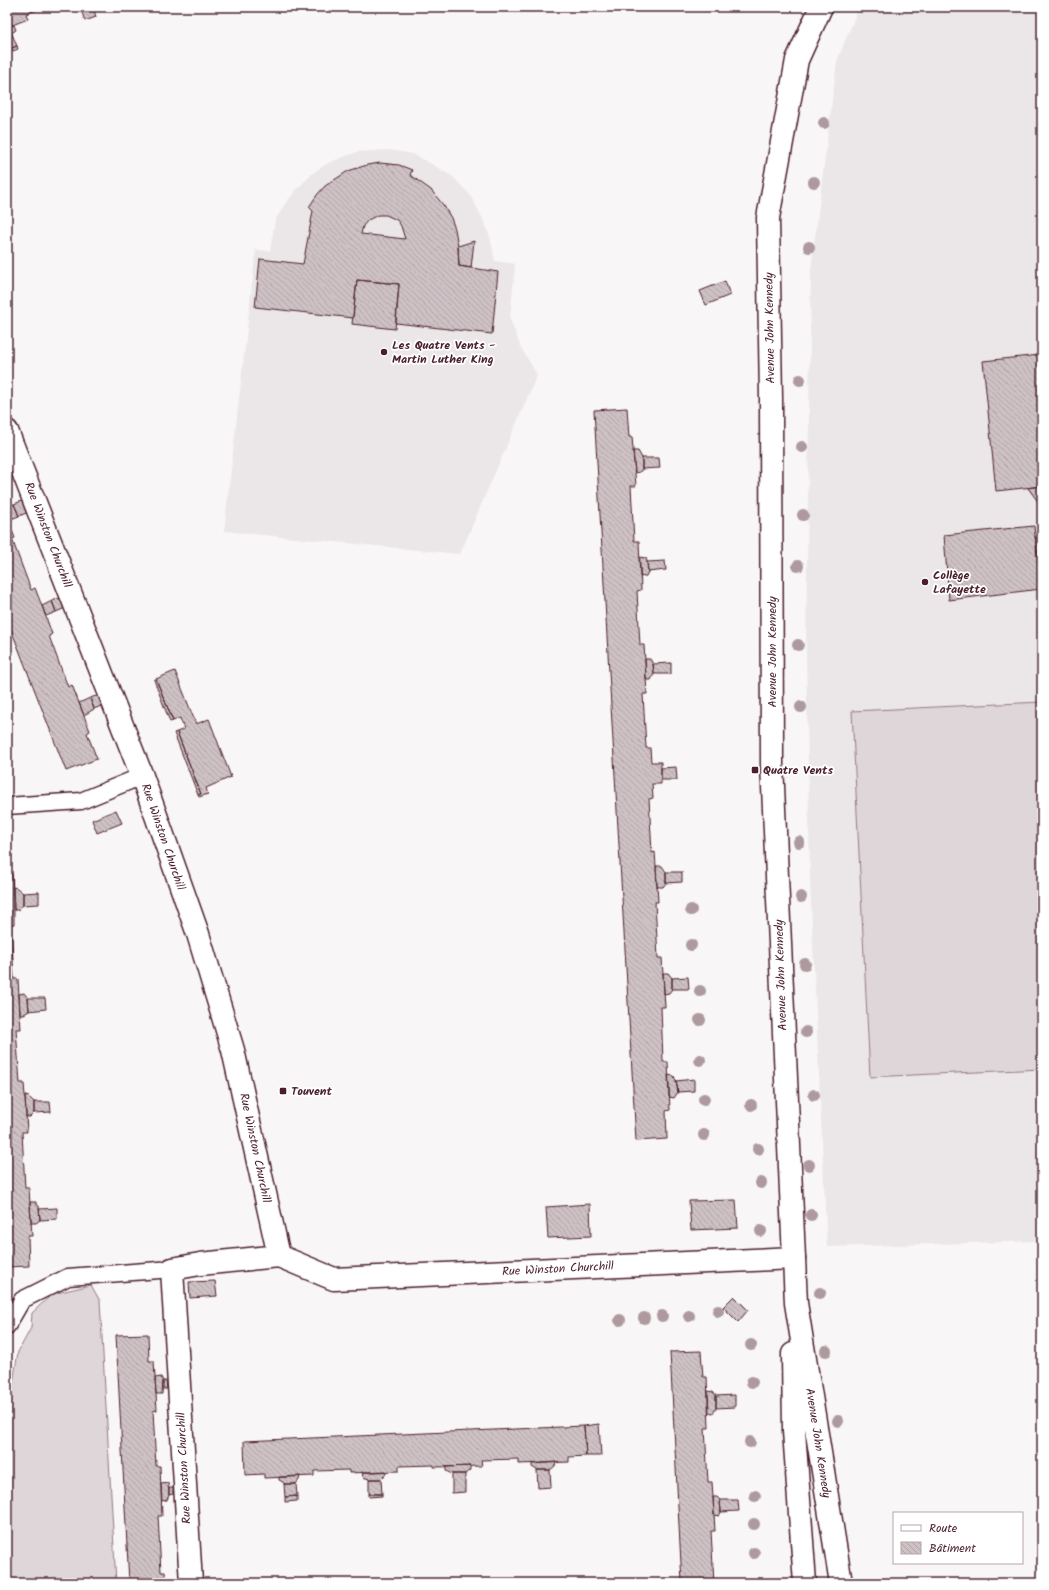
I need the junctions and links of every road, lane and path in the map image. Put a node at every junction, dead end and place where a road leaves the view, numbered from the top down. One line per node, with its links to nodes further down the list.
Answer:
1 (821, 7): 6 (main road, Avenue John Kennedy)
2 (7, 432): 3 (main road, Rue Winston Churchill)
3 (142, 776): 4 (lane); 5 (main road, Rue Winston Churchill)
4 (7, 806)
5 (279, 1256): 6 (main road, Rue Winston Churchill); 7 (main road, Rue Winston Churchill)
6 (794, 1258): 8 (main road, Avenue John Kennedy)
7 (172, 1269): 9 (lane); 10 (main road, Rue Winston Churchill)
8 (796, 1303): 11 (main road, Avenue John Kennedy); 12 (main road, Avenue John Kennedy)
9 (7, 1326)
10 (191, 1583)
11 (805, 1583)
12 (841, 1583)

